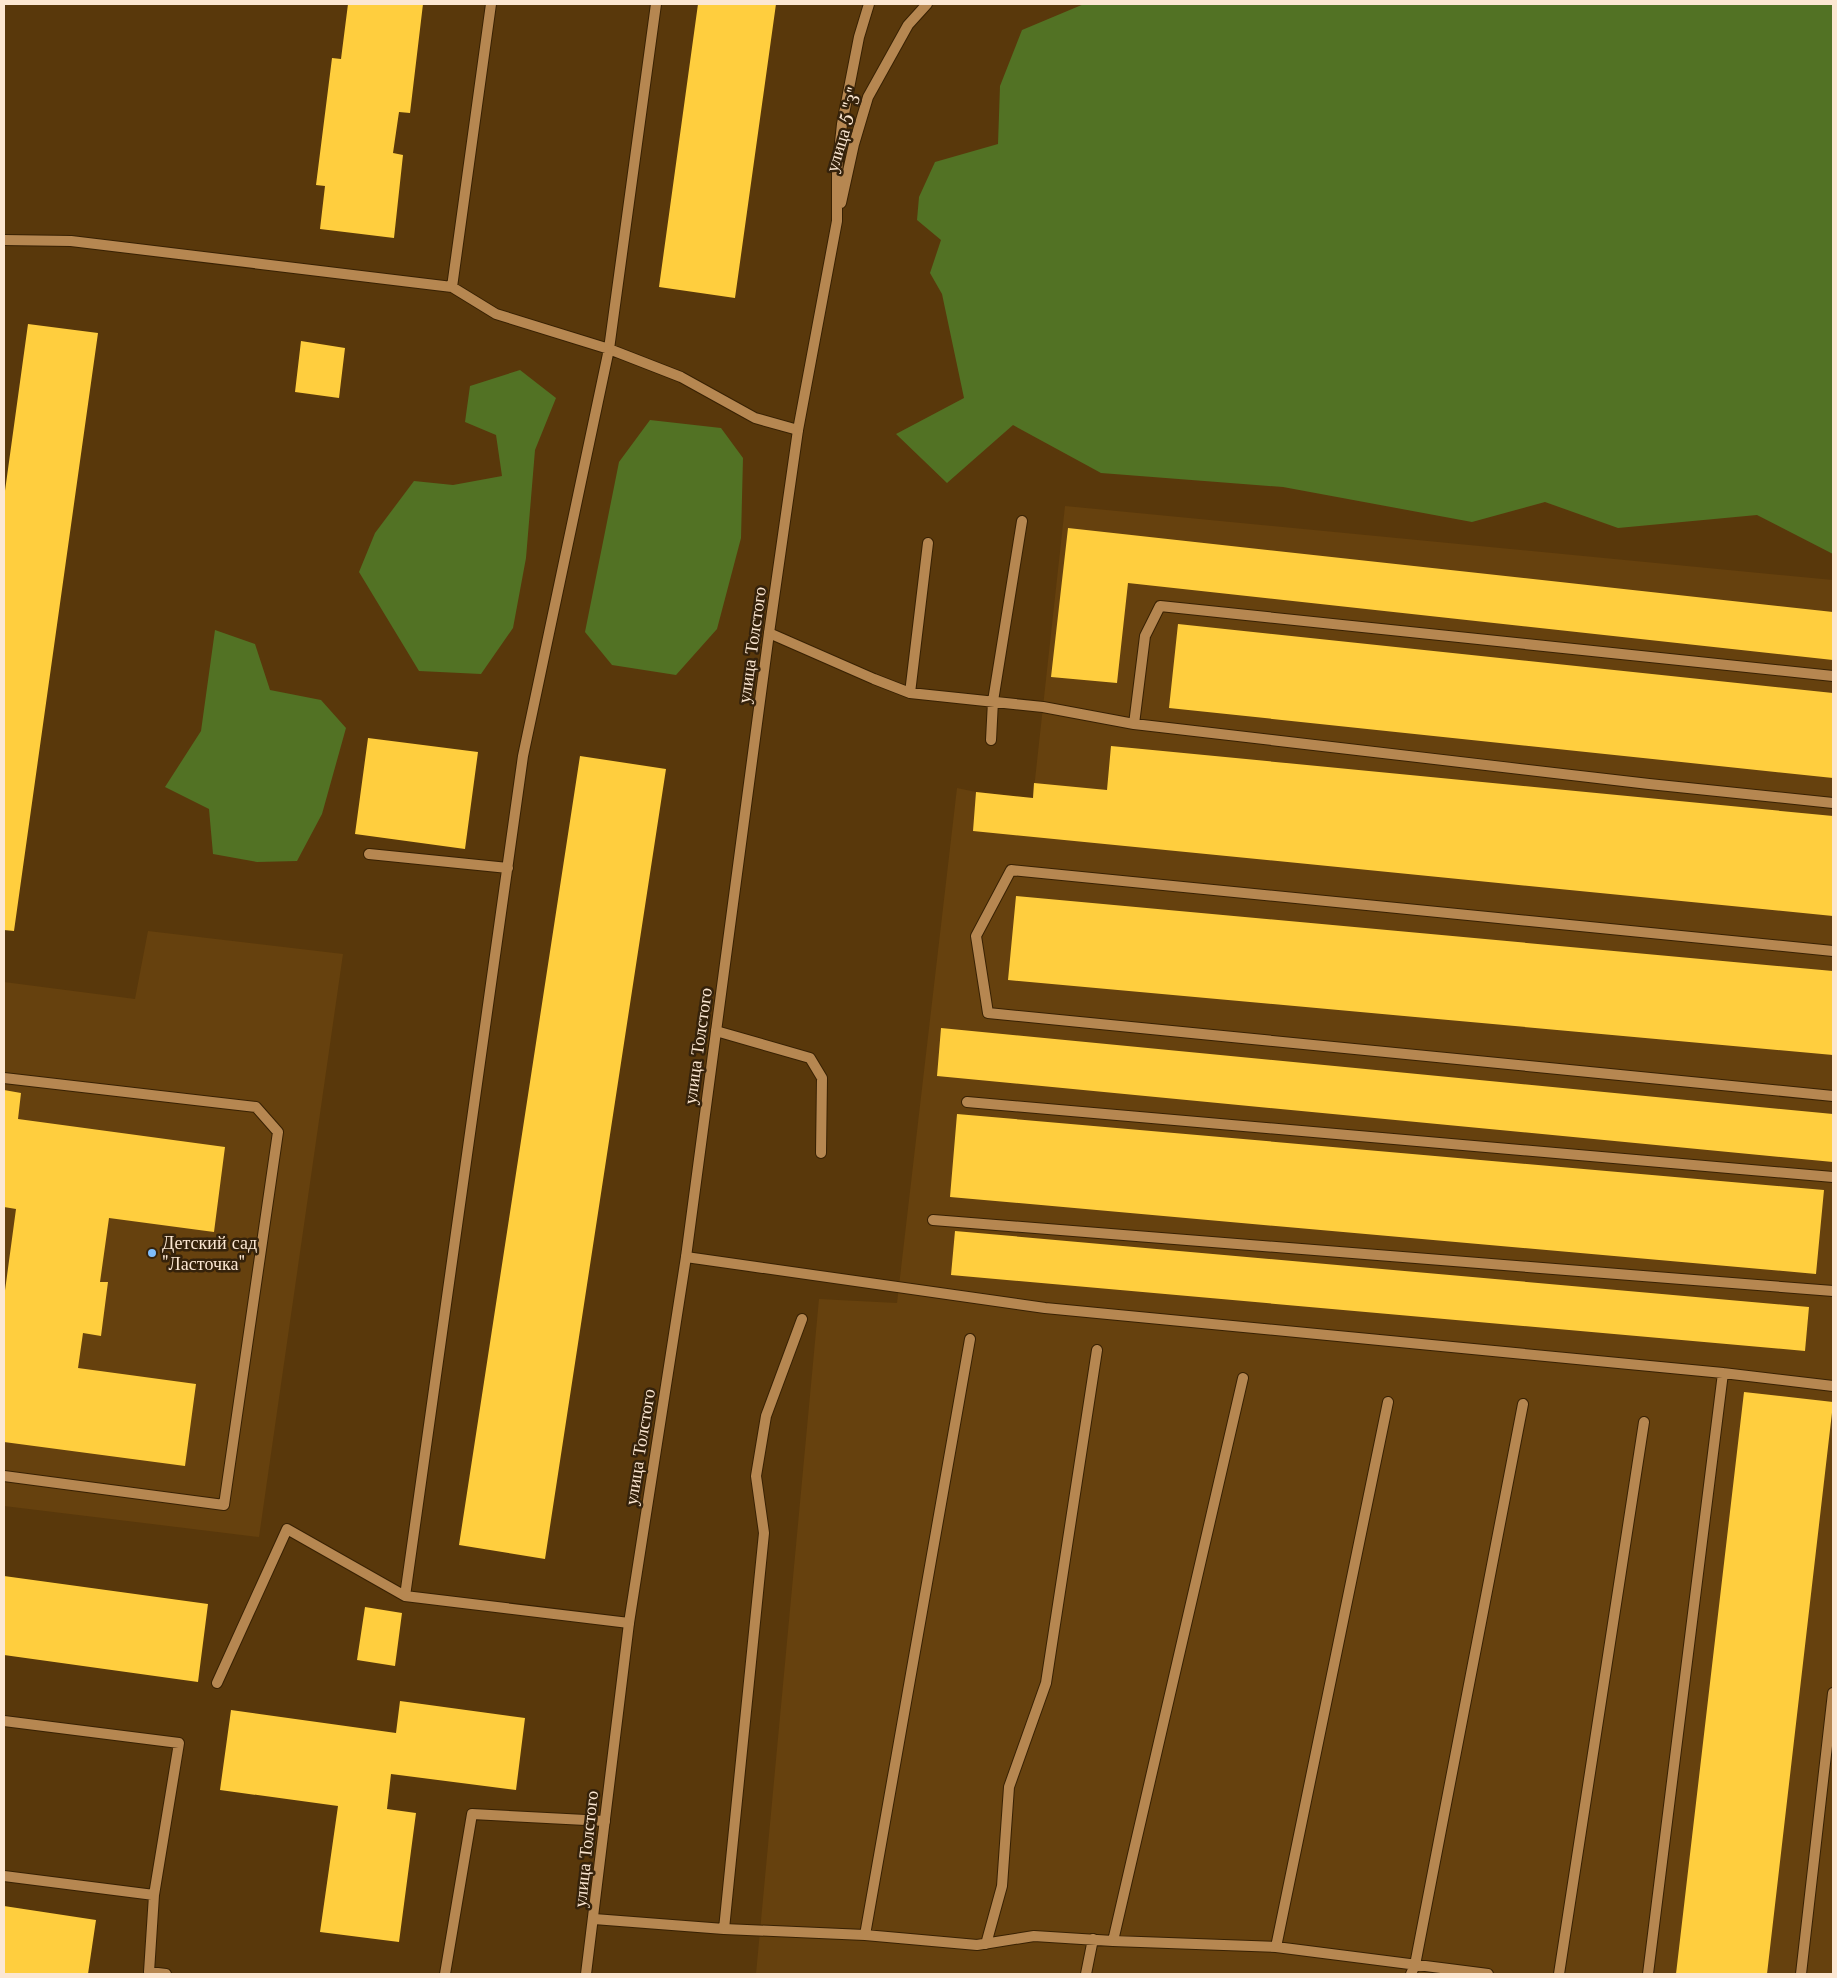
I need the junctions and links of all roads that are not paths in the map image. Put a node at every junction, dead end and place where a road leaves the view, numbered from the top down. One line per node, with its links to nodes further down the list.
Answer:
1 (491, 4): 8 (street)
2 (656, 4): 9 (street)
3 (869, 4): 5 (street, улица 5 "З")
4 (927, 4): 6 (street, улица 5 "З")
5 (842, 124): 6 (street, улица Толстого)
6 (837, 221): 10 (street, улица Толстого)
7 (4, 240): 8 (street)
8 (452, 287): 9 (street)
9 (609, 349): 10 (street); 21 (street)
10 (798, 430): 13 (street, улица Толстого)
11 (1022, 520): 16 (street)
12 (928, 543): 15 (street)
13 (769, 633): 15 (street); 23 (street, улица Толстого)
14 (1833, 676): 17 (street)
15 (910, 693): 16 (street)
16 (994, 701): 17 (street); 18 (street)
17 (1134, 724): 19 (street)
18 (991, 740)
19 (1833, 804)
20 (369, 854): 21 (street)
21 (508, 868): 42 (street)
22 (1833, 951): 25 (street)
23 (716, 1032): 27 (street); 30 (street, улица Толстого)
24 (4, 1078): 41 (street)
25 (1833, 1096)
26 (967, 1102): 28 (street)
27 (820, 1153)
28 (1833, 1177)
29 (933, 1220): 31 (street)
30 (686, 1257): 35 (street); 43 (street, улица Толстого)
31 (1833, 1291)
32 (802, 1319): 51 (street)
33 (970, 1339): 52 (street)
34 (1098, 1350): 55 (street)
35 (1722, 1373): 37 (street); 65 (street)
36 (1243, 1378): 54 (street)
37 (1833, 1386)
38 (1388, 1402): 56 (street)
39 (1523, 1404): 57 (street)
40 (1644, 1422): 64 (street)
41 (4, 1476)
42 (406, 1596): 43 (street); 44 (street)
43 (629, 1623): 47 (street, улица Толстого)
44 (217, 1684)
45 (1833, 1693): 66 (street)
46 (4, 1721): 49 (street)
47 (605, 1821): 50 (street, улица Толстого); 60 (street)
48 (4, 1876): 49 (street)
49 (154, 1895): 58 (street)
50 (594, 1920): 51 (street); 61 (street, улица Толстого)
51 (724, 1929): 52 (street)
52 (865, 1935): 55 (street)
53 (1093, 1939): 54 (street); 55 (street); 62 (street)
54 (1112, 1941): 56 (street)
55 (986, 1944)
56 (1276, 1948): 57 (street)
57 (1413, 1970): 63 (street)
58 (148, 1973): 59 (street)
59 (166, 1974)
60 (445, 1974)
61 (586, 1974)
62 (1086, 1974)
63 (1488, 1974)
64 (1559, 1974)
65 (1648, 1974)
66 (1801, 1974)

